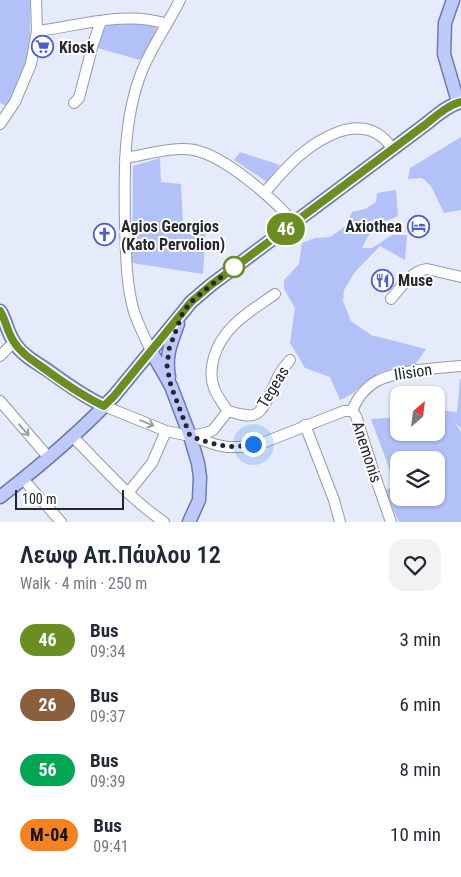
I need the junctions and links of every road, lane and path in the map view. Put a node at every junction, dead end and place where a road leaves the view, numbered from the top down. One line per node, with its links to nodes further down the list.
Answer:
1 (36, 0): 6 (street)
2 (180, 0): 5 (street)
3 (453, 0): 7 (main road)
4 (101, 21): 5 (street); 6 (street); 8 (street)
5 (167, 24): 11 (street)
6 (38, 31): 9 (street)
7 (460, 102): 10 (main road)
8 (74, 103)
9 (0, 124)
10 (392, 148): 12 (street); 13 (main road)
11 (125, 158): 12 (street); 20 (street)
12 (264, 193): 13 (street)
13 (294, 223): 18 (main road)
14 (461, 277): 16 (street)
15 (275, 294): 27 (street)
16 (391, 299)
17 (0, 310): 19 (main road)
18 (183, 312): 20 (main road); 24 (main road)
19 (14, 342): 21 (street); 26 (main road)
20 (152, 351): 24 (main road); 26 (main road)
21 (0, 356)
22 (290, 360): 27 (street, Tegeas)
23 (461, 366): 28 (street, Ilision)
24 (171, 386): 31 (main road)
25 (0, 402): 33 (street, one-way to 33)
26 (101, 410): 30 (street, one-way to 30); 32 (main road)
27 (228, 411): 31 (street)
28 (352, 411): 29 (street); 41 (street, Anemonis)
29 (305, 425): 31 (street); 40 (street)
30 (166, 431): 31 (street); 35 (street)
31 (190, 436): 39 (main road)
32 (73, 437): 33 (main road); 35 (street)
33 (49, 458): 34 (main road)
34 (23, 479): 36 (main road); 37 (street)
35 (128, 493): 38 (street)
36 (0, 497)
37 (61, 522)
38 (164, 522)
39 (190, 522)
40 (340, 522)
41 (391, 522)

